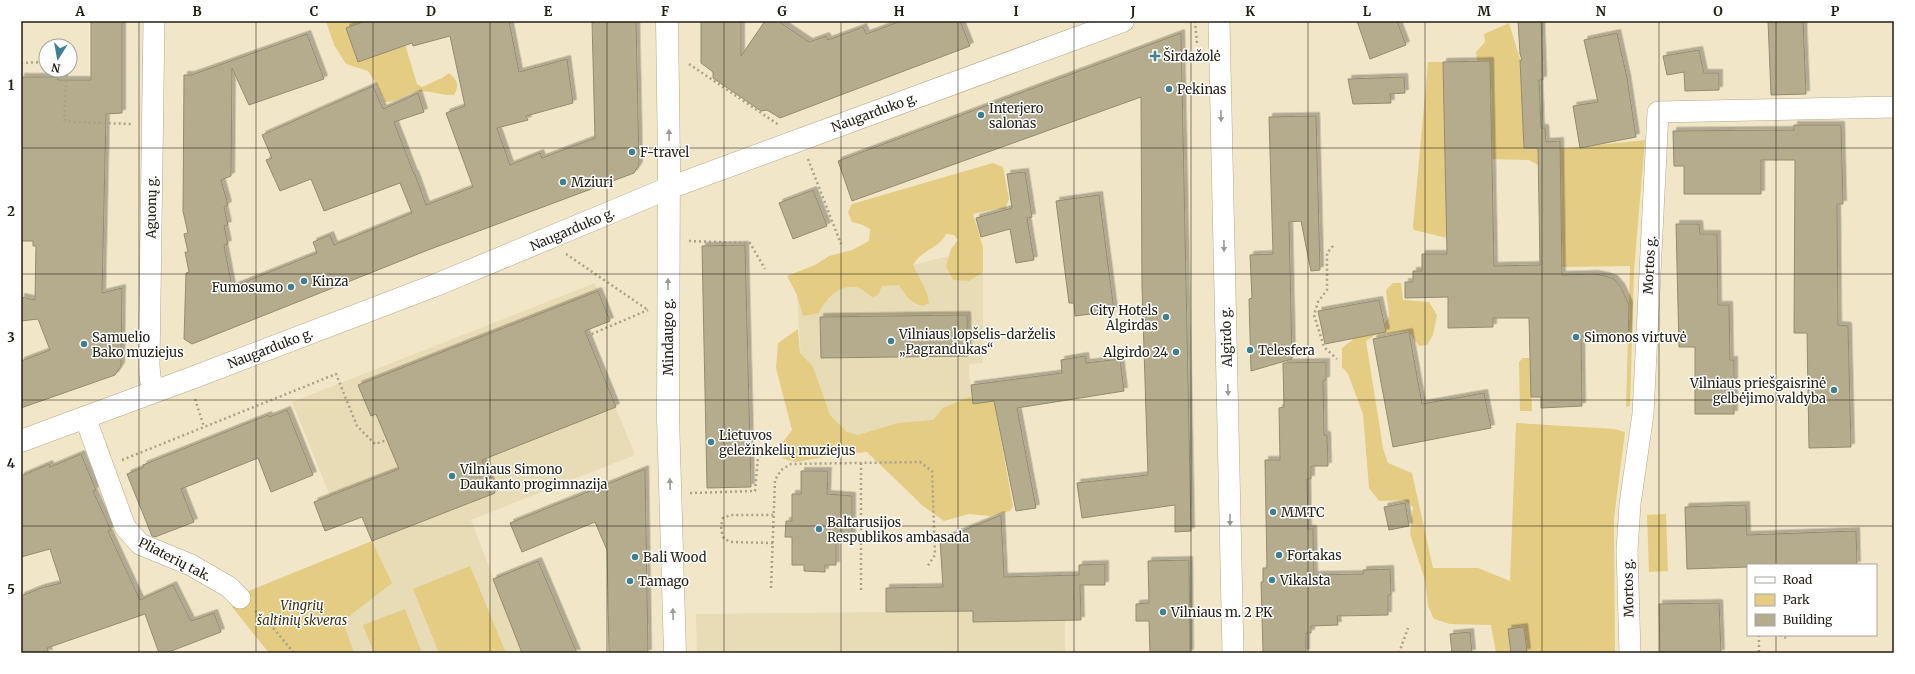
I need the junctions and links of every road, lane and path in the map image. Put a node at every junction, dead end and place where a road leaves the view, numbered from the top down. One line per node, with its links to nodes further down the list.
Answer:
1 (154, 21): 10 (street, Aguonų g.)
2 (667, 21): 5 (main road, Mindaugo g.)
3 (1123, 21): 11 (main road, Naugarduko g.)
4 (1219, 21): 44 (street, Algirdo g., one-way to 44)
5 (667, 49): 11 (path); 12 (main road, Mindaugo g., one-way to 5)
6 (38, 62): 7 (path)
7 (21, 63)
8 (67, 78): 10 (path)
9 (1894, 107): 46 (street, Mortos g.)
10 (153, 125): 23 (street, Aguonų g.)
11 (800, 140): 12 (main road, Naugarduko g.); 15 (path)
12 (669, 188): 13 (main road, Naugarduko g.); 14 (main road, Mindaugo g.)
13 (546, 240): 18 (path); 22 (main road, Naugarduko g.)
14 (669, 240): 17 (path); 19 (main road, Mindaugo g., one-way to 14)
15 (841, 244)
16 (1333, 246): 21 (path)
17 (765, 270)
18 (648, 310): 19 (path); 20 (path)
19 (668, 324): 31 (main road, Mindaugo g., one-way to 19)
20 (587, 336)
21 (1337, 359)
22 (189, 379): 23 (main road, Naugarduko g.); 25 (path)
23 (155, 391): 24 (main road, Naugarduko g.)
24 (85, 417): 27 (main road, Naugarduko g.); 30 (street, Pliaterių tak.)
25 (204, 427): 26 (path); 30 (path)
26 (387, 440)
27 (21, 441)
28 (761, 455): 31 (path)
29 (861, 463): 32 (path); 34 (path); 36 (path)
30 (103, 468): 37 (street, Pliaterių tak.)
31 (670, 494): 43 (main road, Mindaugo g., one-way to 31)
32 (774, 515): 33 (path); 33 (path)
33 (773, 543): 35 (path)
34 (927, 567)
35 (771, 588)
36 (861, 592)
37 (240, 598): 42 (path)
38 (1408, 628): 45 (path)
39 (1759, 636): 47 (path)
40 (1782, 636): 41 (path)
41 (1786, 638)
42 (294, 653)
43 (675, 653)
44 (1233, 653)
45 (1399, 653)
46 (1630, 653)
47 (1759, 653)

